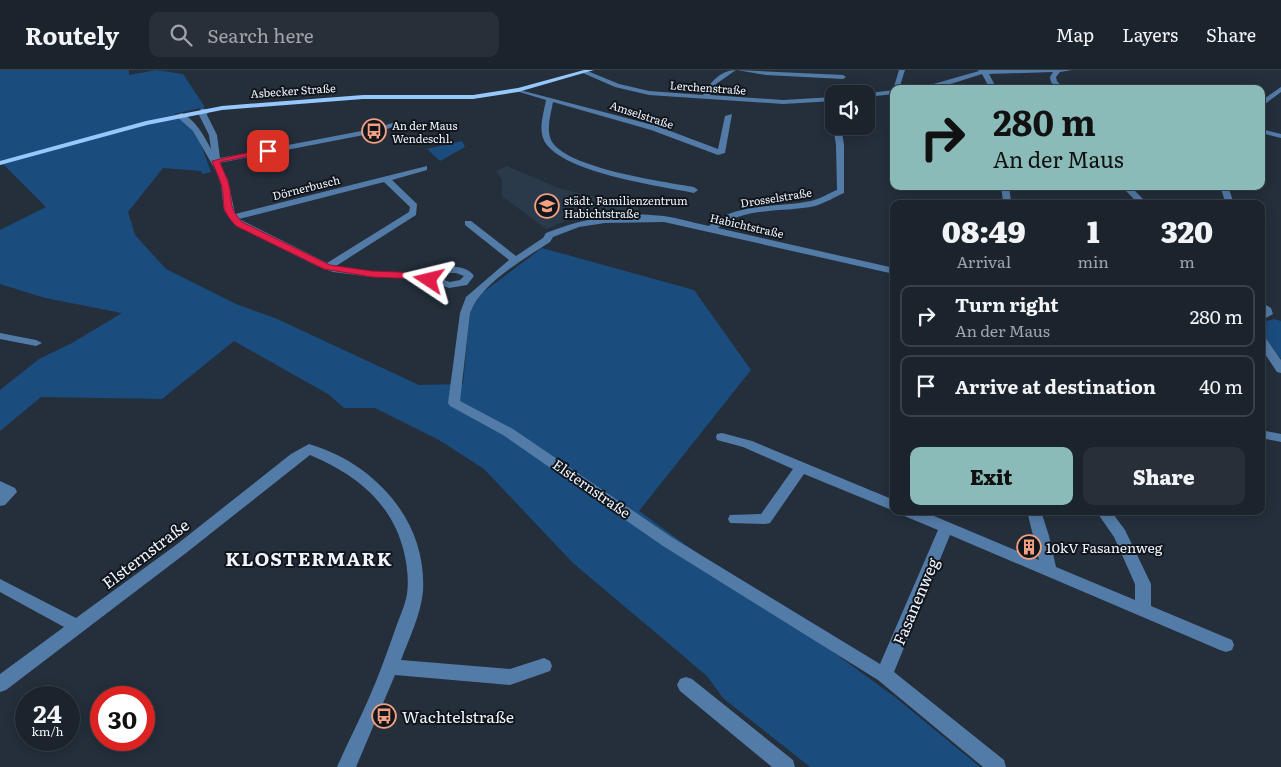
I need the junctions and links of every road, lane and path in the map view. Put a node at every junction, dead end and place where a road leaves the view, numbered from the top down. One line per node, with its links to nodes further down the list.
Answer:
1 (733, 70): 17 (street)
2 (740, 70): 8 (street)
3 (902, 70): 9 (street)
4 (1069, 70): 7 (street)
5 (588, 71): 14 (main road, Asbecker Straße); 17 (street, Lerchenstraße)
6 (982, 71): 7 (street); 10 (street); 11 (street)
7 (1058, 71): 12 (street)
8 (843, 77)
9 (897, 85)
10 (940, 85)
11 (992, 85)
12 (1057, 85)
13 (1281, 89): 20 (street)
14 (518, 90): 18 (street, Amselstraße); 21 (main road, Asbecker Straße)
15 (890, 91): 16 (street)
16 (875, 93)
17 (705, 98): 19 (street, Lerchenstraße)
18 (550, 100): 23 (street, Amselstraße); 32 (street)
19 (825, 101)
20 (1265, 101)
21 (204, 110): 22 (main road, Asbecker Straße); 29 (street)
22 (179, 115): 28 (main road, Asbecker Straße); 29 (street)
23 (729, 116)
24 (393, 124): 29 (street)
25 (1265, 132): 27 (street)
26 (838, 135): 37 (street, Drosselstraße)
27 (1281, 136)
28 (0, 163)
29 (218, 165): 35 (street)
30 (424, 168): 31 (street, Dörnerbusch)
31 (386, 179): 35 (street, Dörnerbusch); 39 (street)
32 (694, 190)
33 (1129, 190): 34 (street)
34 (1140, 200)
35 (233, 218): 39 (street)
36 (468, 223): 38 (street)
37 (712, 229): 38 (street, Habichtstraße); 40 (street, Habichtstraße)
38 (515, 260): 69 (street, Elsternstraße)
39 (328, 267): 41 (street)
40 (889, 270)
41 (422, 276)
42 (1265, 312): 43 (street)
43 (1281, 316)
44 (0, 336): 45 (street)
45 (12, 339): 46 (street); 48 (street)
46 (36, 344)
47 (1265, 345): 49 (street)
48 (0, 347)
49 (1281, 369)
50 (1265, 435): 52 (street)
51 (722, 437): 53 (street)
52 (1281, 438)
53 (802, 467): 56 (street); 60 (street)
54 (0, 486): 55 (street)
55 (0, 501)
56 (890, 504)
57 (916, 515): 61 (street)
58 (1035, 515): 62 (street)
59 (1106, 515): 64 (street)
60 (735, 519)
61 (946, 528): 62 (street); 69 (street, Fasanenweg)
62 (1049, 570): 64 (street)
63 (0, 585): 65 (street)
64 (1143, 608): 66 (street)
65 (77, 626): 68 (street, Elsternstraße); 70 (street, Elsternstraße)
66 (1226, 645)
67 (544, 666): 68 (street)
68 (392, 667): 72 (street)
69 (884, 676): 74 (street)
70 (0, 684)
71 (686, 685): 73 (street)
72 (346, 767)
73 (786, 767)
74 (997, 767)

